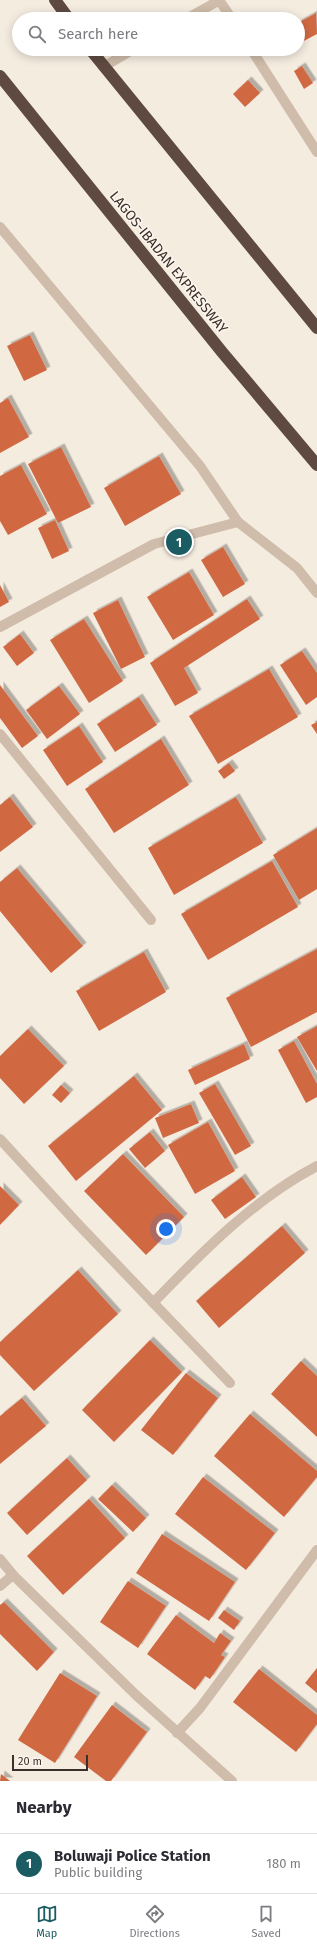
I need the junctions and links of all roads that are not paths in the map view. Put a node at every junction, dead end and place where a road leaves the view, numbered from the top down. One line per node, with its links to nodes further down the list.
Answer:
1 (55, 0): 3 (highway)
2 (219, 0): 4 (street); 5 (street)
3 (64, 12)
4 (198, 12)
5 (227, 12)
6 (95, 56): 9 (highway)
7 (122, 56): 9 (street)
8 (255, 56): 11 (street)
9 (103, 67): 13 (highway)
10 (0, 76): 14 (highway, LAGOS-IBADAN EXPRESSWAY)
11 (317, 152)
12 (0, 226): 15 (street)
13 (317, 328)
14 (317, 465)
15 (238, 522): 16 (street); 17 (street)
16 (317, 593)
17 (0, 627)
18 (0, 734): 19 (street)
19 (151, 920)
20 (0, 1139): 22 (street)
21 (317, 1166): 22 (street)
22 (153, 1303): 23 (street)
23 (230, 1383)
24 (317, 1550): 28 (street)
25 (0, 1559): 26 (street)
26 (12, 1575): 27 (street); 28 (street)
27 (0, 1586)
28 (177, 1733): 29 (street)
29 (232, 1781)

